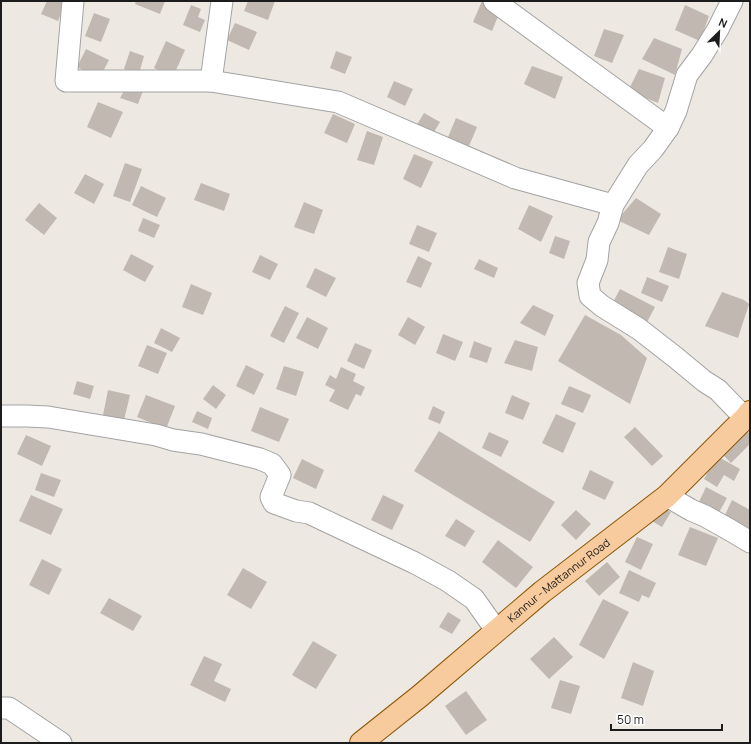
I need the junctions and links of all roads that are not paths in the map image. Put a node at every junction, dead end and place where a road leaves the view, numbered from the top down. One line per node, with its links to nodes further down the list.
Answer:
1 (73, 1): 5 (street)
2 (222, 1): 5 (street)
3 (494, 1): 6 (street)
4 (732, 1): 6 (street)
5 (211, 81): 7 (street)
6 (668, 128): 7 (street)
7 (613, 205): 8 (street)
8 (748, 415): 10 (main road, Kannur - Mattannur Road)
9 (1, 416): 12 (street)
10 (667, 496): 11 (street); 12 (main road, Kannur - Mattannur Road)
11 (750, 542)
12 (496, 630): 15 (main road, Kannur - Mattannur Road)
13 (1, 708): 14 (street)
14 (61, 743)
15 (361, 743)

